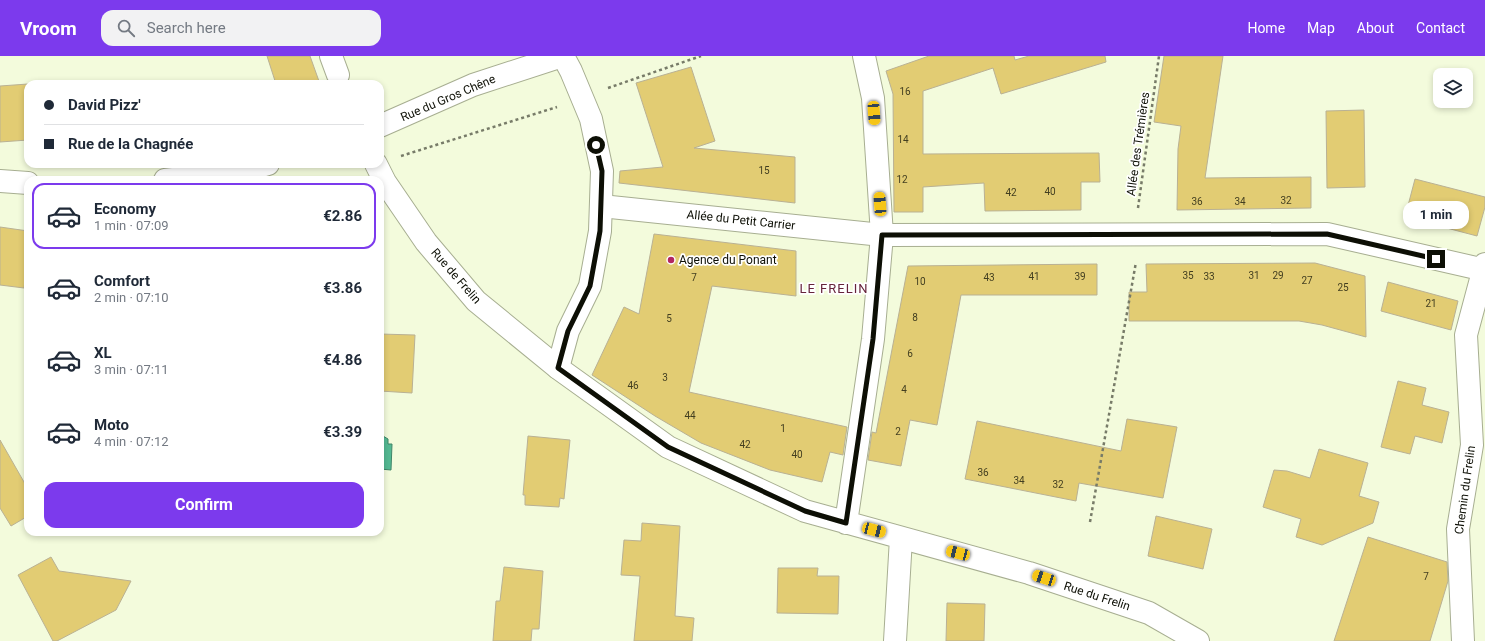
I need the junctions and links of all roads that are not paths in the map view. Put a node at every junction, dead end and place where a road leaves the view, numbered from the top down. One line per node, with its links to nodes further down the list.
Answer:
1 (562, 56): 3 (street, Rue du Gros Chêne); 9 (street)
2 (864, 56): 10 (street)
3 (384, 124)
4 (385, 161): 12 (street, Rue de Frelin)
5 (255, 168): 6 (street)
6 (199, 176)
7 (0, 181): 8 (street)
8 (24, 183)
9 (601, 206): 10 (street, Allée du Petit Carrier); 12 (street)
10 (882, 235): 11 (street, Allée du Petit Carrier); 13 (street)
11 (1484, 268): 17 (street, Chemin du Frelin)
12 (558, 368): 13 (street, Rue du Frelin)
13 (846, 523): 14 (street, Rue du Frelin)
14 (901, 538): 15 (street); 16 (street, Rue du Frelin)
15 (895, 641)
16 (1198, 641)
17 (1464, 641)

